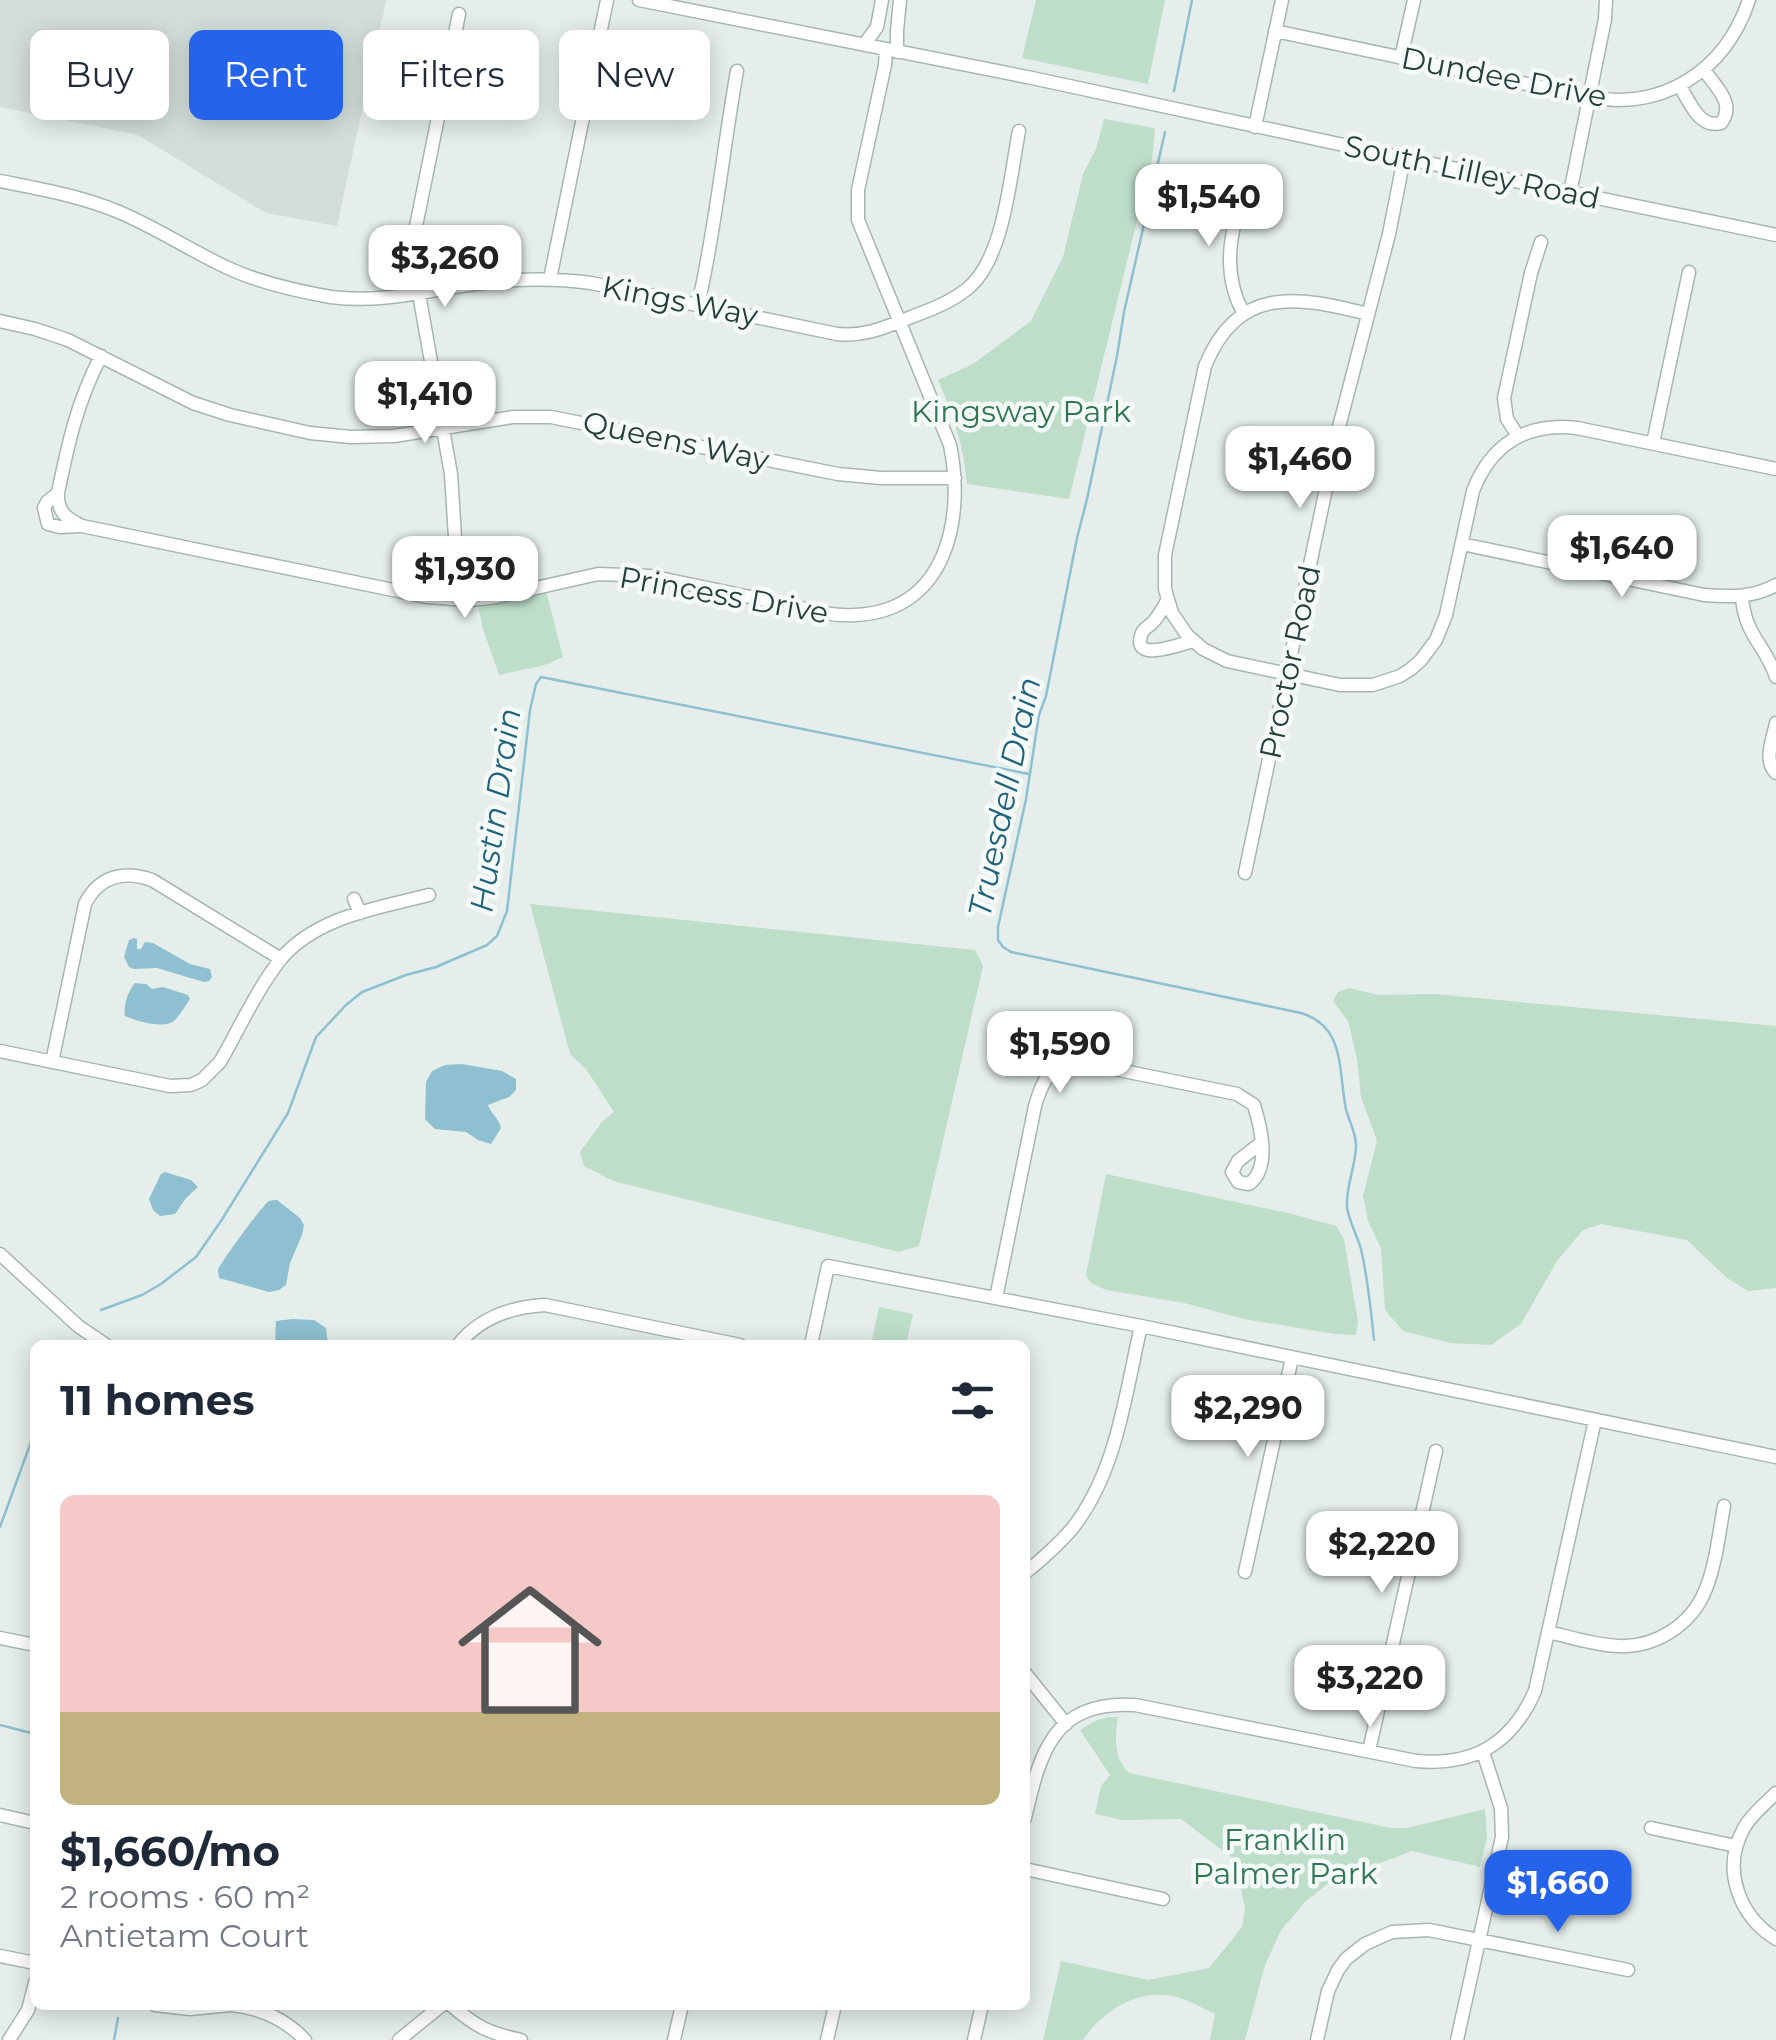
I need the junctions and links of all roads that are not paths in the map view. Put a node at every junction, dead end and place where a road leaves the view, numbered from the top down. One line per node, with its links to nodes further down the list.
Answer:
1 (608, 0): 27 (street)
2 (639, 0): 11 (street, South Lilley Road)
3 (882, 0): 11 (street)
4 (900, 0): 12 (street, Princess Drive)
5 (1282, 0): 10 (street)
6 (1414, 0): 13 (street)
7 (1606, 0): 17 (street)
8 (1749, 0): 14 (street, Dundee Drive)
9 (459, 14): 28 (street)
10 (1275, 31): 13 (street, Dundee Drive); 18 (street)
11 (864, 45): 12 (street, South Lilley Road)
12 (892, 51): 18 (street, South Lilley Road); 33 (street, Princess Drive)
13 (1402, 58): 17 (street, Dundee Drive)
14 (1704, 70): 16 (street, Dundee Drive); 16 (street)
15 (737, 71): 29 (street)
16 (1679, 85): 17 (street, Dundee Drive)
17 (1589, 96): 23 (street)
18 (1255, 127): 20 (street, South Lilley Road)
19 (1019, 131): 33 (street, Kings Way)
20 (1404, 158): 23 (street, South Lilley Road); 31 (street, Proctor Road)
21 (1248, 179): 30 (street)
22 (0, 181): 28 (street, Kings Way)
23 (1570, 192): 24 (street, South Lilley Road)
24 (1776, 234)
25 (1541, 242): 36 (street)
26 (1689, 272): 37 (street)
27 (550, 279): 28 (street, Kings Way); 29 (street, Kings Way)
28 (418, 294): 35 (street)
29 (698, 305): 33 (street, Kings Way)
30 (1244, 314): 31 (street); 44 (street)
31 (1368, 314): 48 (street, Proctor Road)
32 (0, 321): 34 (street, Queens Way)
33 (900, 322): 39 (street, Princess Drive)
34 (101, 356): 35 (street, Queens Way); 43 (street, Princess Drive)
35 (444, 429): 39 (street, Queens Way); 43 (street)
36 (1518, 436): 37 (street); 40 (street)
37 (1653, 444): 38 (street)
38 (1776, 470)
39 (955, 478): 43 (street, Princess Drive)
40 (1462, 544): 42 (street); 48 (street)
41 (1776, 585): 42 (street)
42 (1742, 597): 45 (street)
43 (450, 599)
44 (1167, 600): 46 (street); 46 (street)
45 (1754, 638): 47 (street); 49 (street)
46 (1193, 641): 48 (street)
47 (1776, 645)
48 (1287, 674): 52 (street, Proctor Road)
49 (1776, 677)
50 (1776, 723): 51 (street)
51 (1776, 773)
52 (1245, 874)
53 (429, 895): 55 (street)
54 (354, 899): 55 (street)
55 (360, 913): 56 (street)
56 (281, 959): 58 (street); 58 (street)
57 (0, 1051): 58 (street)
58 (52, 1062)
59 (1262, 1144): 61 (street)
60 (0, 1254): 63 (street)
61 (996, 1298): 62 (street); 66 (street)
62 (1141, 1326): 67 (street); 72 (street)
63 (99, 1340)
64 (463, 1340): 65 (street)
65 (716, 1340)
66 (812, 1340)
67 (1292, 1358): 68 (street); 73 (street)
68 (1595, 1420): 70 (street); 74 (street)
69 (1436, 1451): 79 (street)
70 (1776, 1457)
71 (1724, 1506): 74 (street)
72 (1030, 1565)
73 (1245, 1572)
74 (1548, 1632): 80 (street)
75 (0, 1638): 76 (street)
76 (30, 1645)
77 (1030, 1680): 78 (street)
78 (1066, 1724): 79 (street); 82 (street)
79 (1368, 1751): 80 (street)
80 (1482, 1752): 90 (street)
81 (1776, 1793): 86 (street)
82 (1030, 1797)
83 (0, 1815): 84 (street)
84 (30, 1821)
85 (1652, 1828): 86 (street)
86 (1736, 1846): 89 (street)
87 (1030, 1870): 88 (street)
88 (1163, 1899)
89 (1776, 1939)
90 (1480, 1941): 93 (street); 108 (street); 109 (street)
91 (0, 1956): 92 (street)
92 (30, 1963)
93 (1628, 1970)
94 (30, 2002): 101 (street)
95 (258, 2010): 102 (street)
96 (436, 2010): 103 (street)
97 (457, 2010): 104 (street)
98 (681, 2010): 105 (street)
99 (835, 2010): 106 (street)
100 (981, 2010): 107 (street)
101 (10, 2040)
102 (304, 2040)
103 (399, 2040)
104 (521, 2040)
105 (674, 2040)
106 (828, 2040)
107 (974, 2040)
108 (1317, 2040)
109 (1457, 2040)

